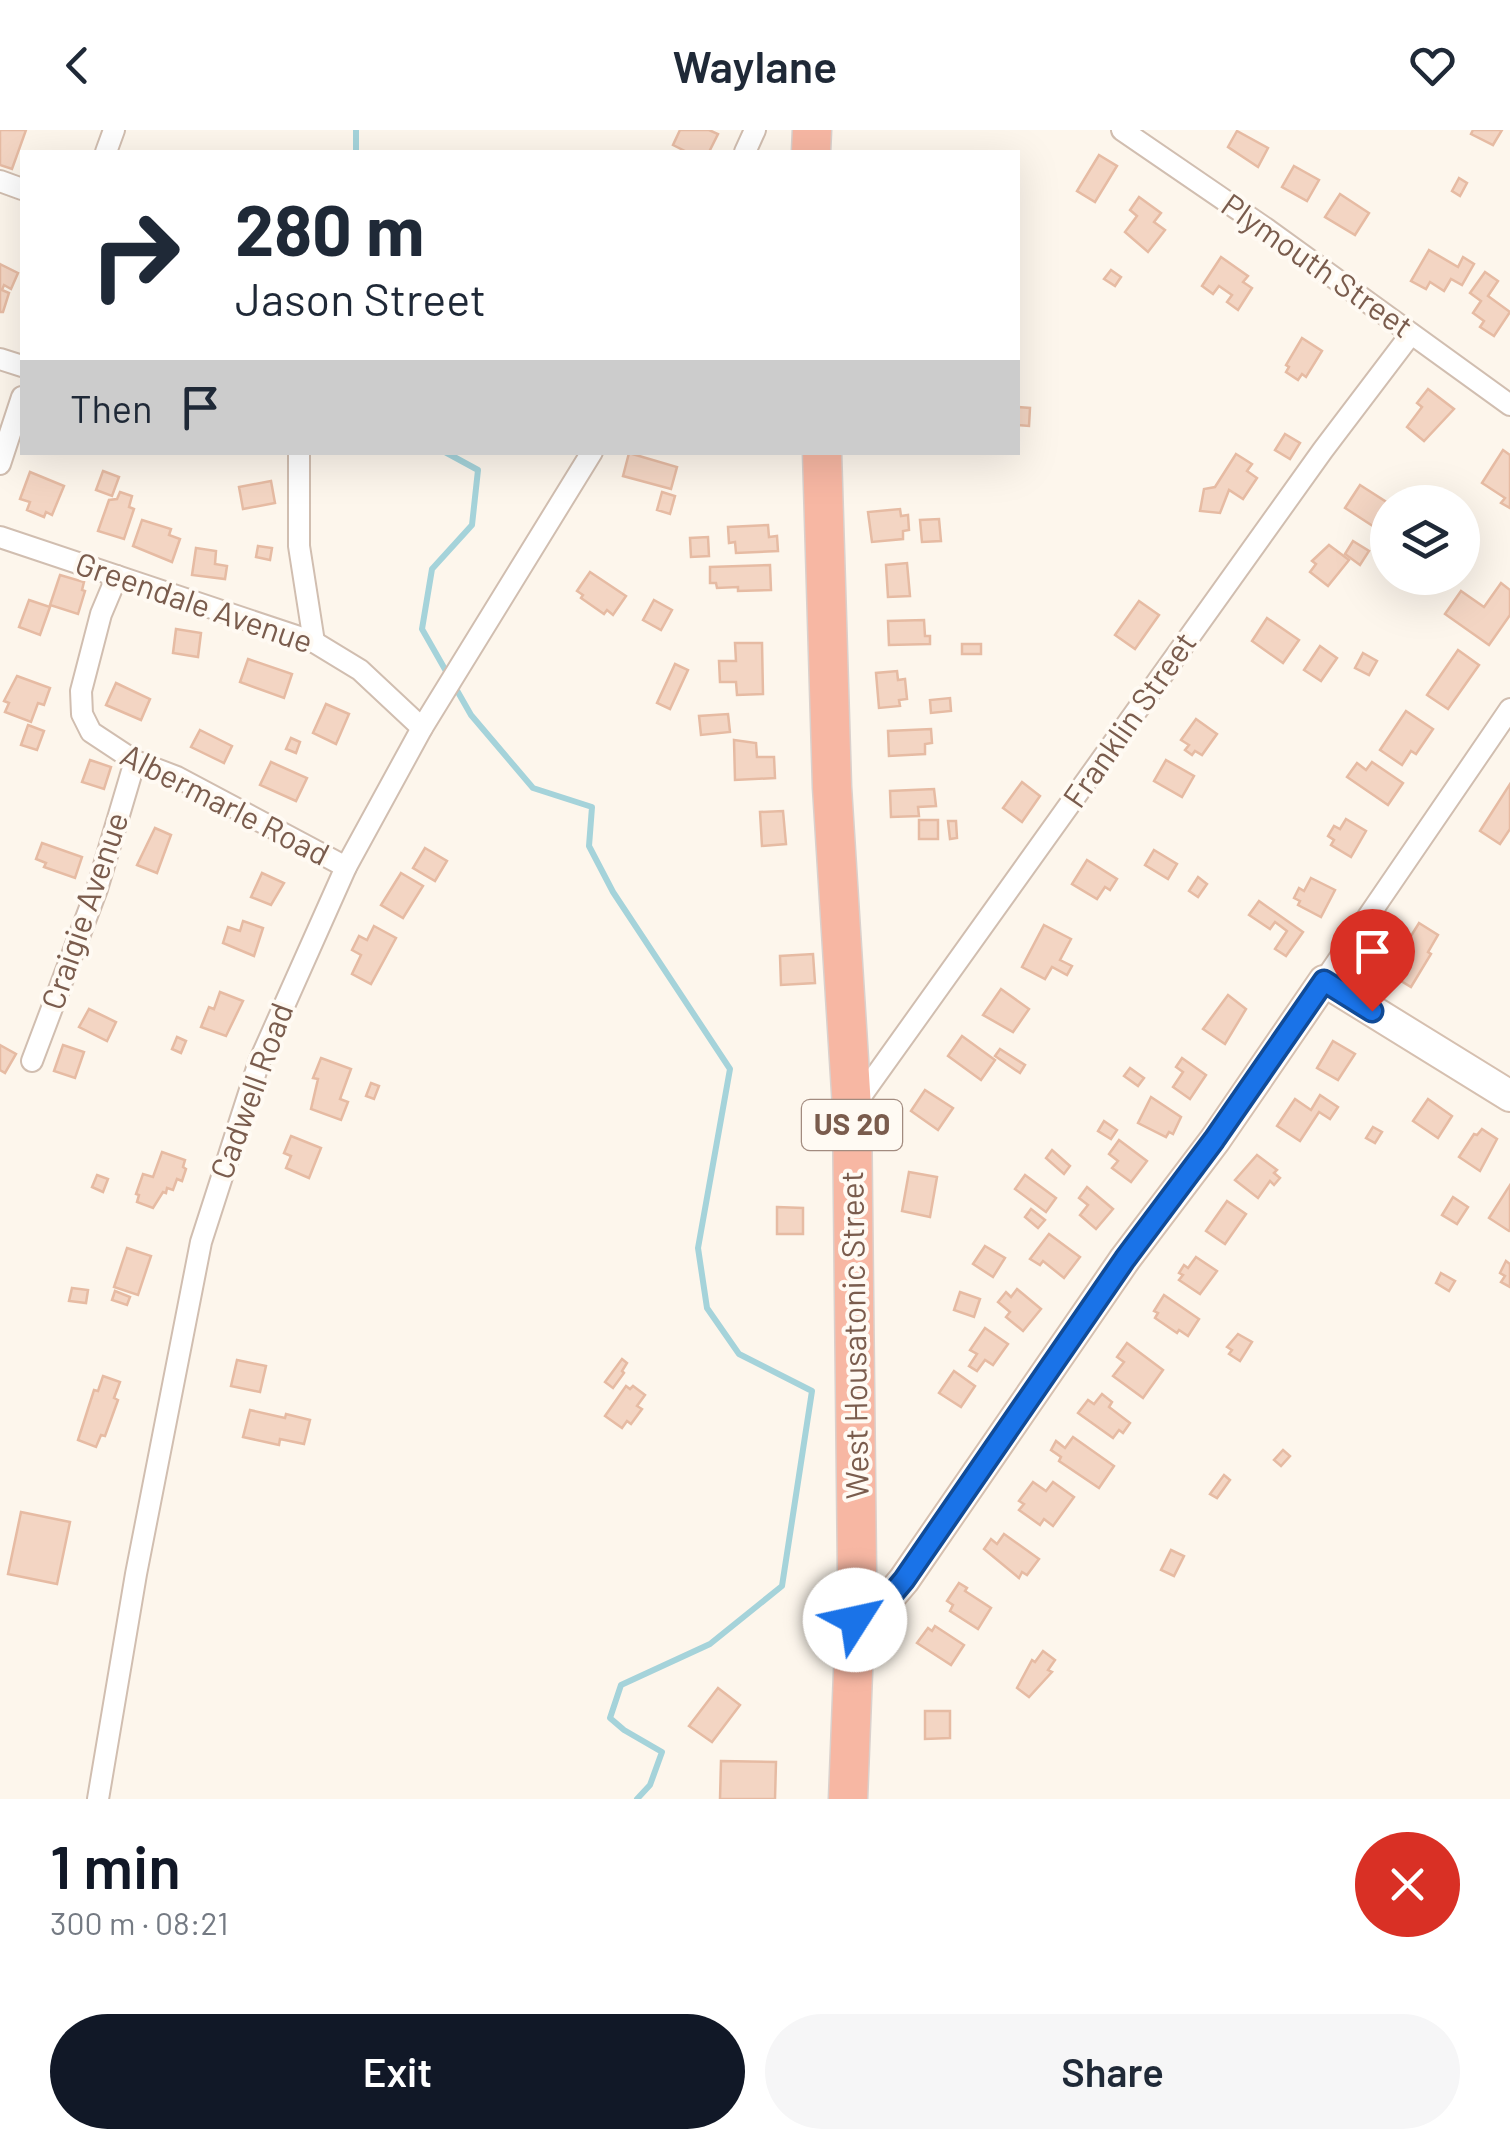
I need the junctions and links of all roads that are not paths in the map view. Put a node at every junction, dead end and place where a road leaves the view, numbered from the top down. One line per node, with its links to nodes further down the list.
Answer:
1 (1122, 130): 2 (street, Plymouth Street)
2 (1412, 334): 4 (street, Plymouth Street); 19 (street, Franklin Street)
3 (20, 404): 8 (street)
4 (1510, 405)
5 (300, 455): 11 (street)
6 (590, 455): 13 (street, Cadwell Road)
7 (822, 455): 19 (highway, West Housatonic Street / US 20)
8 (0, 464)
9 (0, 536): 10 (street, Greendale Avenue)
10 (118, 576): 11 (street, Greendale Avenue); 14 (street, Albermarle Road)
11 (314, 642): 13 (street, Greendale Avenue)
12 (1510, 708): 16 (street)
13 (422, 728): 15 (street, Cadwell Road)
14 (135, 760): 15 (street, Albermarle Road); 17 (street, Craigie Avenue)
15 (346, 867): 21 (street, Cadwell Road)
16 (1324, 981): 18 (street); 20 (street)
17 (32, 1061)
18 (1510, 1096)
19 (852, 1108): 20 (highway, West Housatonic Street / US 20)
20 (855, 1620): 22 (highway, West Housatonic Street / US 20)
21 (98, 1799)
22 (848, 1799)

